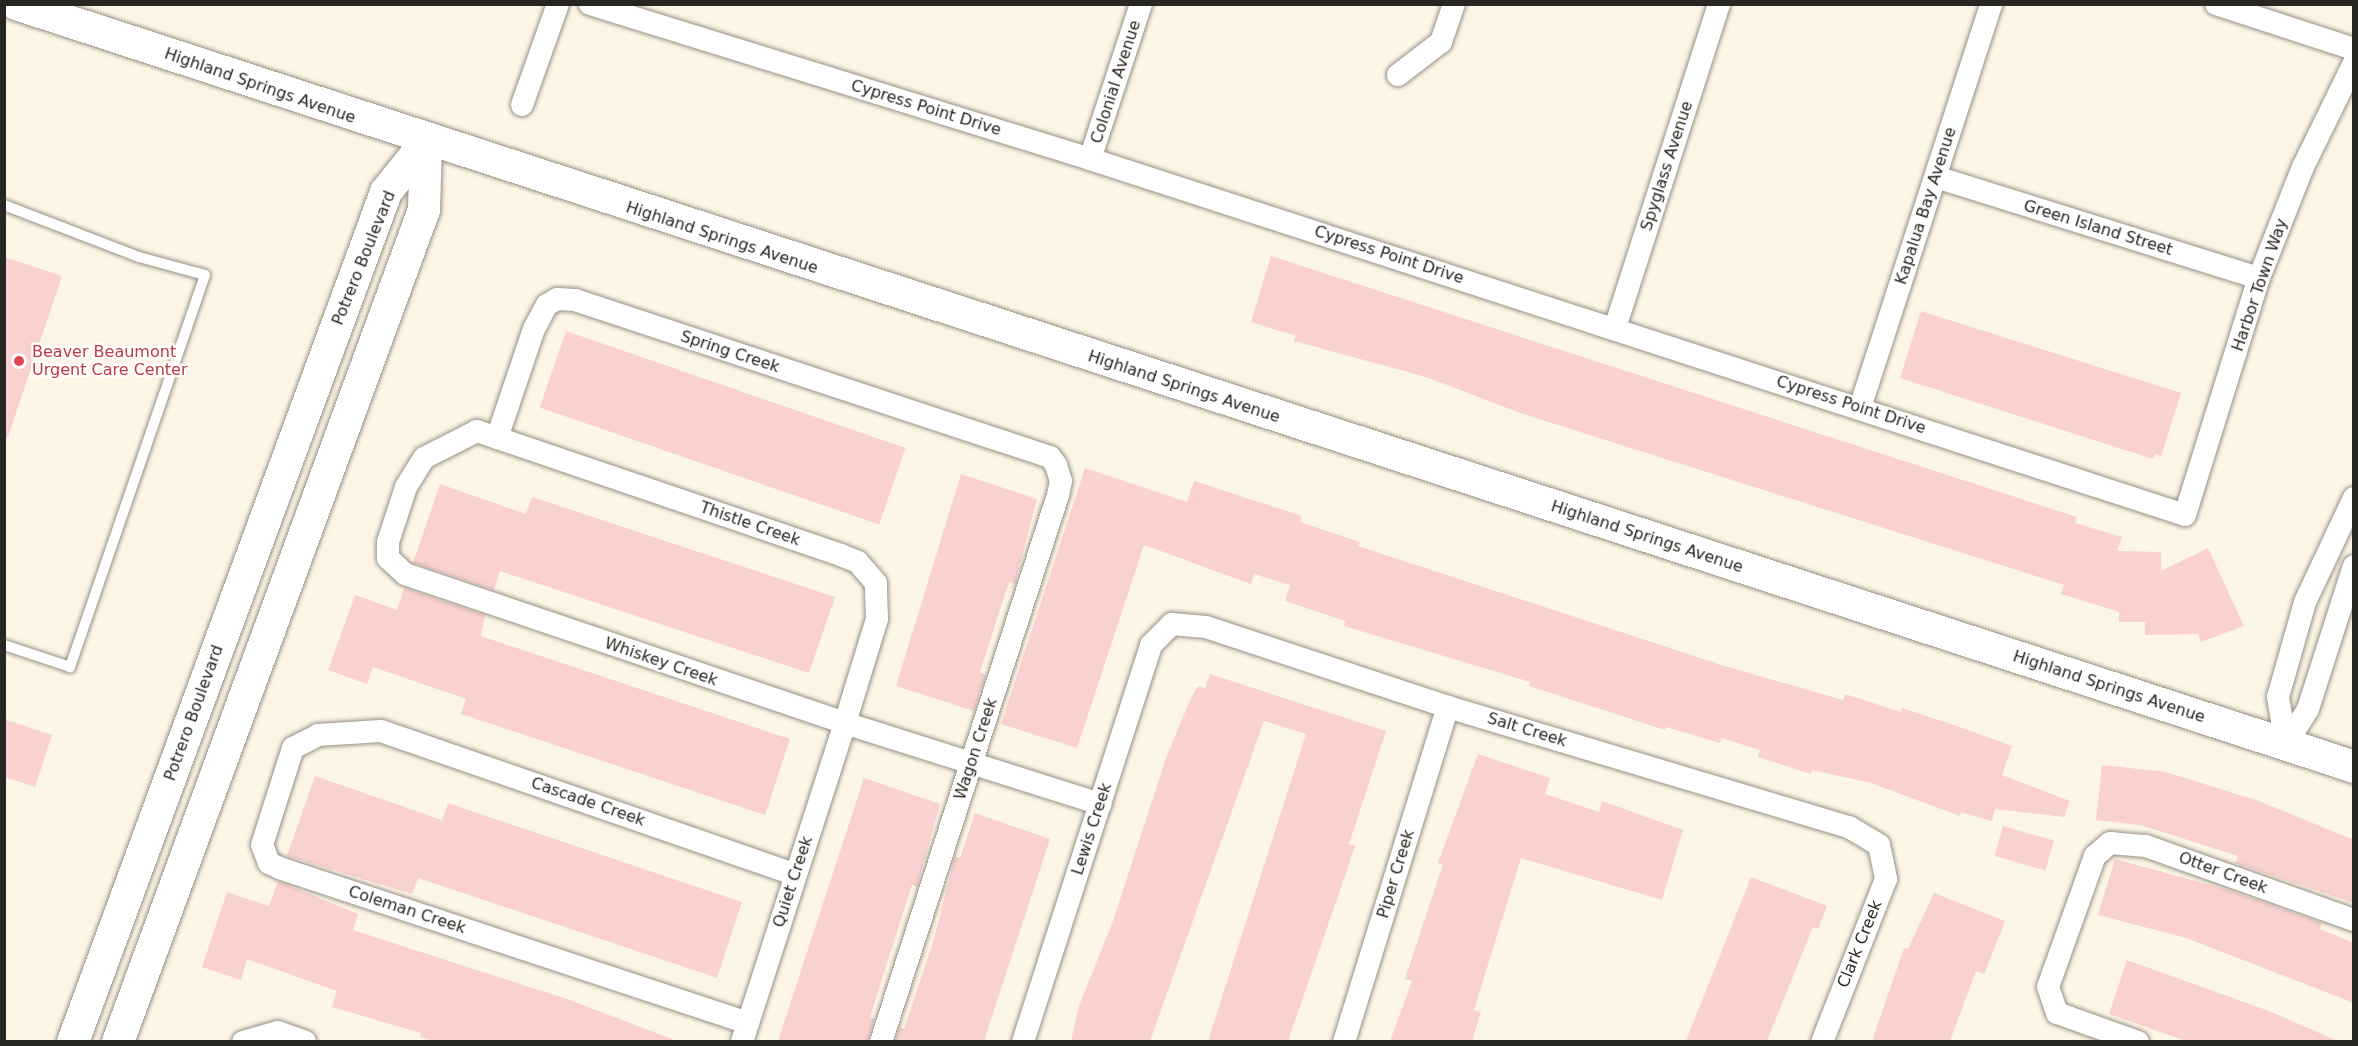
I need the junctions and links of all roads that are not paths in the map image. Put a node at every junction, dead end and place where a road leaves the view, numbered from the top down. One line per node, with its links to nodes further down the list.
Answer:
1 (16, 4): 13 (street, Highland Springs Avenue)
2 (558, 4): 12 (street)
3 (590, 4): 14 (street, Cypress Point Drive)
4 (1141, 4): 14 (street, Colonial Avenue)
5 (1454, 4): 11 (street)
6 (1719, 4): 18 (street, Spyglass Avenue)
7 (1991, 4): 15 (street, Kapalua Bay Avenue)
8 (2216, 4): 9 (street)
9 (2354, 49)
10 (2354, 63): 17 (street, Harbor Town Way)
11 (1398, 75)
12 (522, 105)
13 (426, 142): 32 (street, Highland Springs Avenue); 40 (street, Potrero Boulevard); 41 (street, Potrero Boulevard)
14 (1090, 159): 18 (street, Cypress Point Drive)
15 (1936, 177): 17 (street, Green Island Street); 19 (street, Kapalua Bay Avenue)
16 (4, 205): 28 (lane)
17 (2259, 278): 23 (street, Harbor Town Way)
18 (1615, 327): 19 (street, Cypress Point Drive)
19 (1860, 408): 23 (street, Cypress Point Drive)
20 (487, 434): 21 (street, Spring Creek); 30 (street, Thistle Creek); 30 (street, Whiskey Creek)
21 (1050, 457): 33 (street, Wagon Creek)
22 (2354, 498): 25 (street)
23 (2185, 515)
24 (2354, 566): 26 (street)
25 (2314, 583): 26 (street); 32 (street)
26 (2350, 589): 32 (street)
27 (1172, 624): 29 (street, Salt Creek); 35 (street, Lewis Creek)
28 (4, 645)
29 (1448, 707): 36 (street, Salt Creek); 46 (street, Piper Creek)
30 (845, 723): 33 (street, Whiskey Creek); 37 (street, Quiet Creek)
31 (381, 731): 37 (street, Cascade Creek); 39 (street, Coleman Creek)
32 (2286, 744): 34 (street, Highland Springs Avenue)
33 (971, 763): 35 (street, Whiskey Creek); 44 (street, Wagon Creek)
34 (2354, 767)
35 (1100, 804): 45 (street, Lewis Creek)
36 (1879, 845): 47 (street, Clark Creek)
37 (795, 874): 39 (street, Quiet Creek)
38 (2354, 920): 48 (street, Otter Creek)
39 (745, 1032)
40 (73, 1041)
41 (118, 1041)
42 (243, 1041): 43 (street)
43 (305, 1041)
44 (880, 1041)
45 (1023, 1041)
46 (1344, 1041)
47 (1822, 1041)
48 (2138, 1041)

